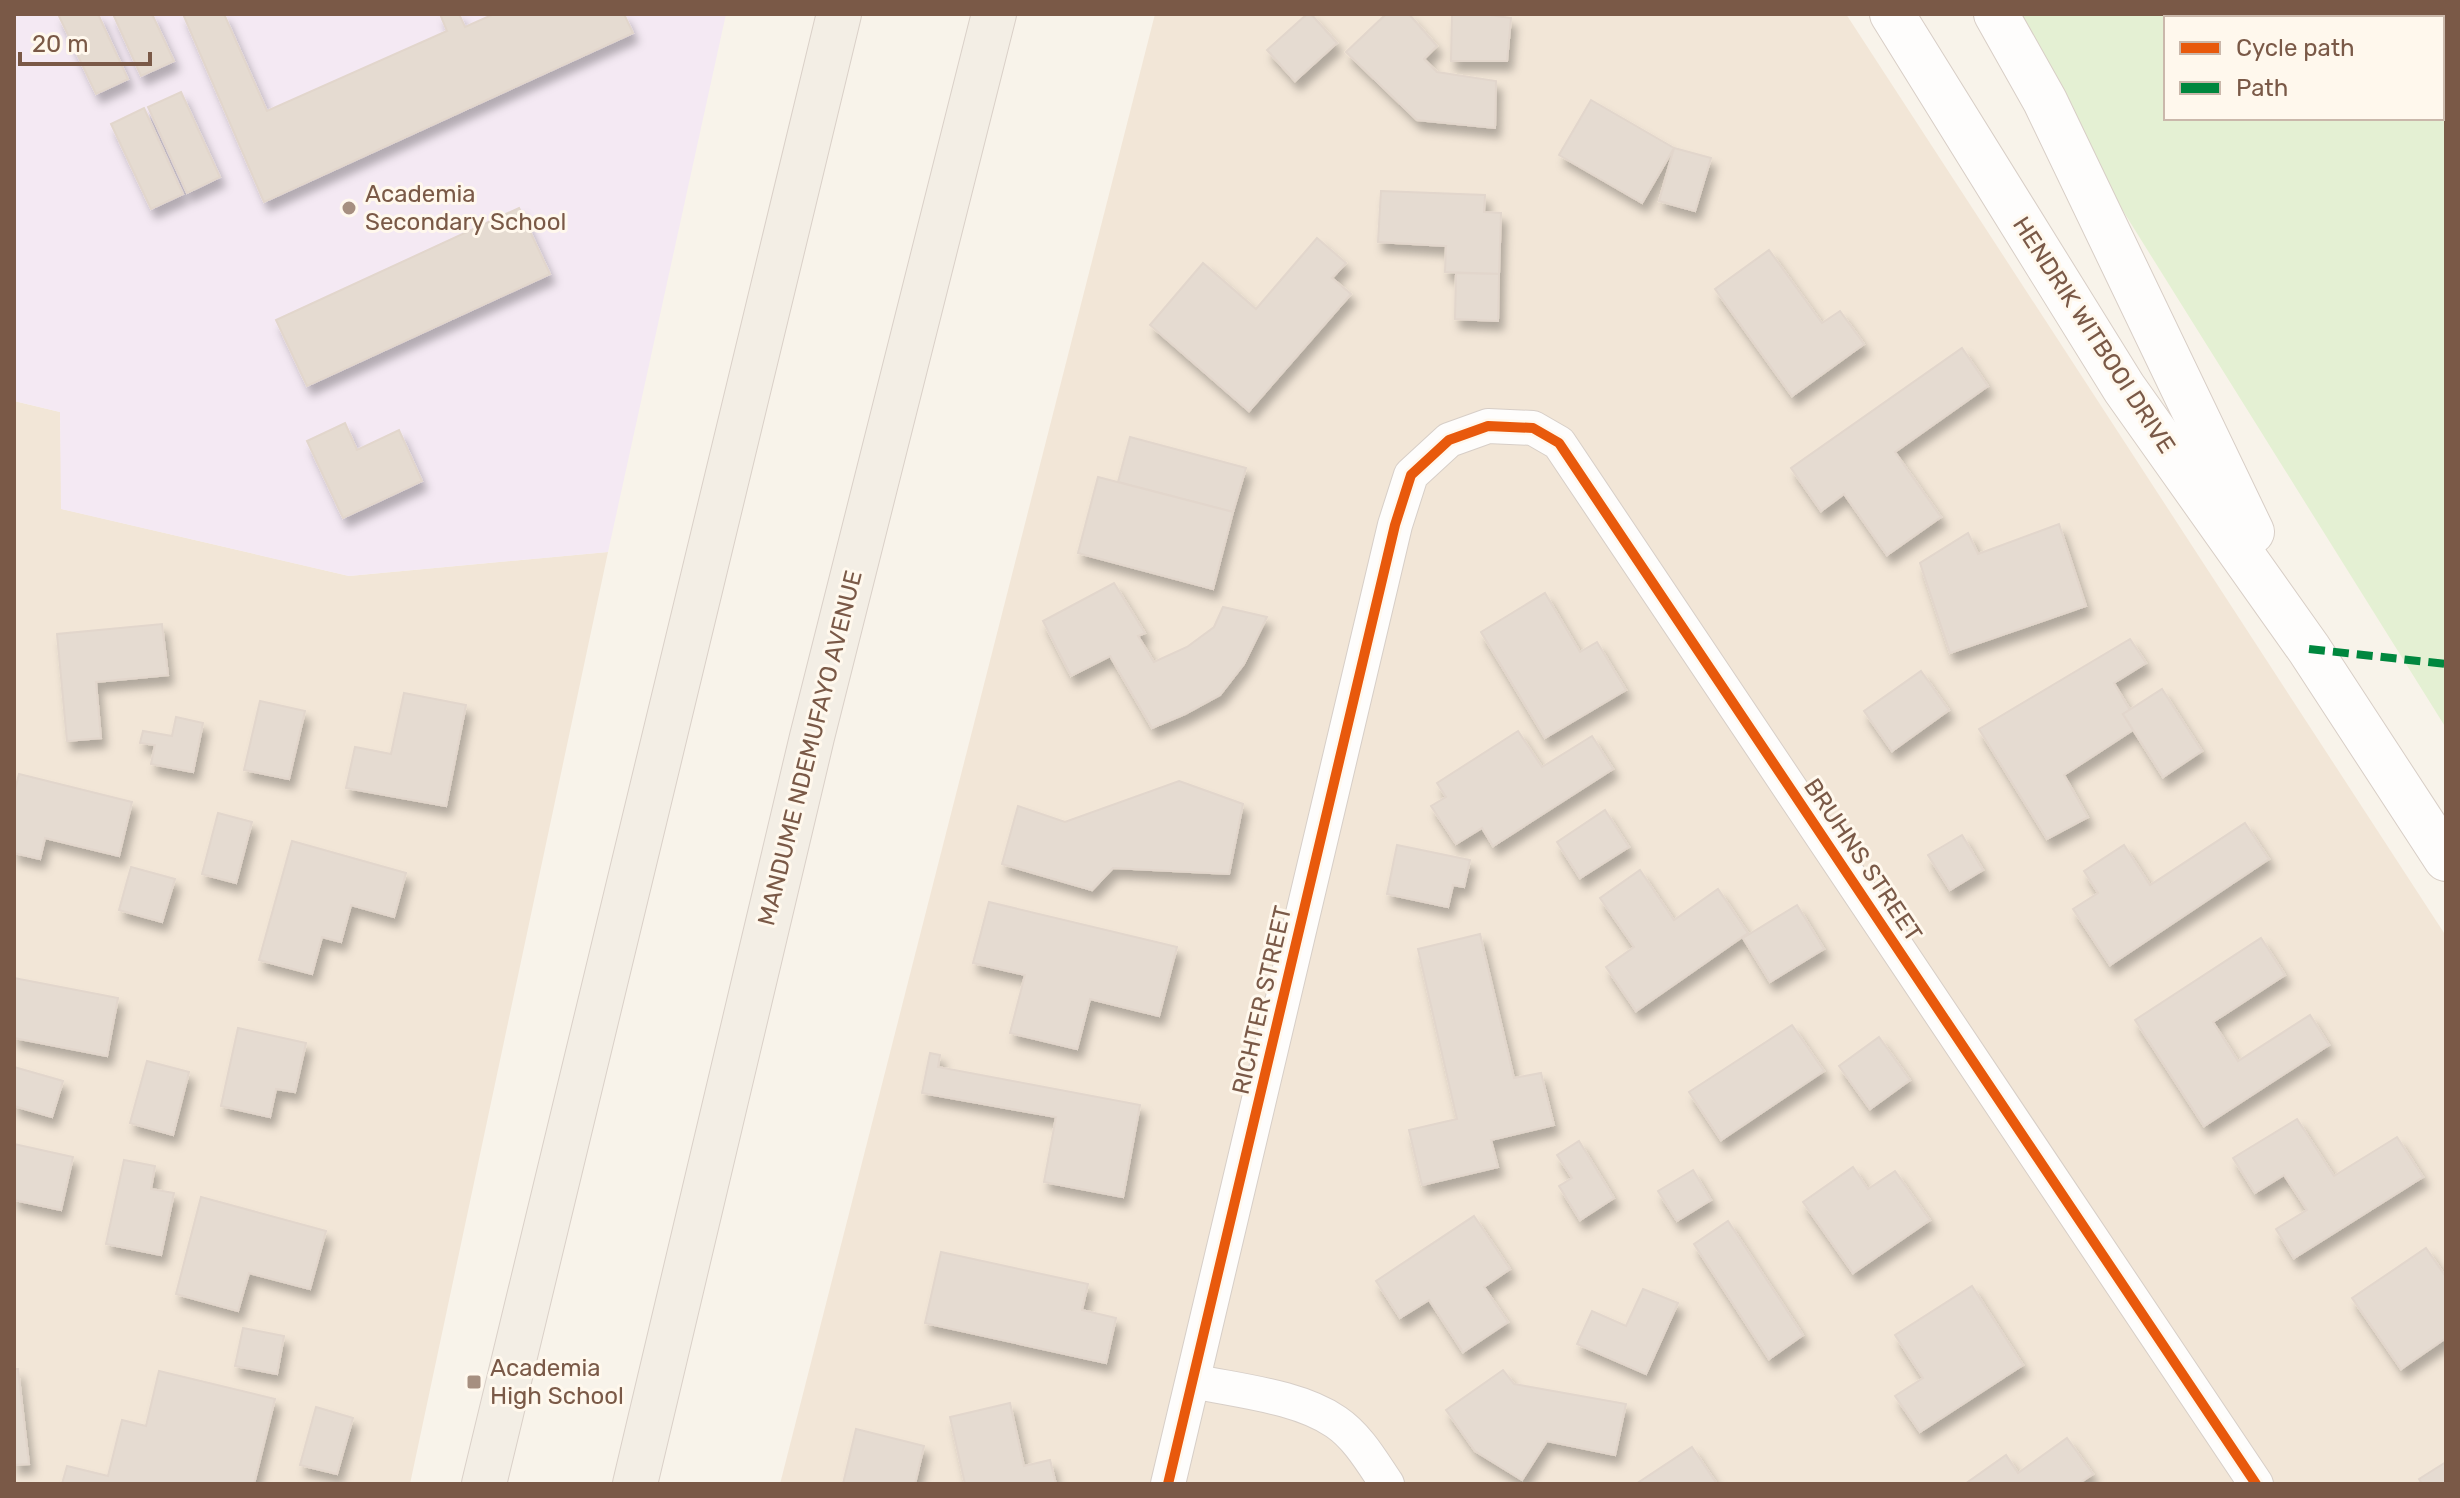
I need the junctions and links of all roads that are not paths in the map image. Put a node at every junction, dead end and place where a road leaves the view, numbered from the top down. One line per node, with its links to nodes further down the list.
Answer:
1 (839, 14): 9 (main road)
2 (994, 14): 10 (main road, MANDUME NDEMUFAYO AVENUE)
3 (1892, 14): 6 (main road, HENDRIK WITBOOI DRIVE)
4 (1996, 14): 6 (main road, HENDRIK WITBOOI DRIVE)
5 (1395, 525): 8 (street, RICHTER STREET); 13 (street, BRUHNS STREET)
6 (2309, 649): 7 (main road, HENDRIK WITBOOI DRIVE)
7 (2446, 859)
8 (1193, 1381): 11 (street, RICHTER STREET); 12 (street)
9 (484, 1484)
10 (635, 1484)
11 (1168, 1484)
12 (1387, 1484)
13 (2256, 1484)

